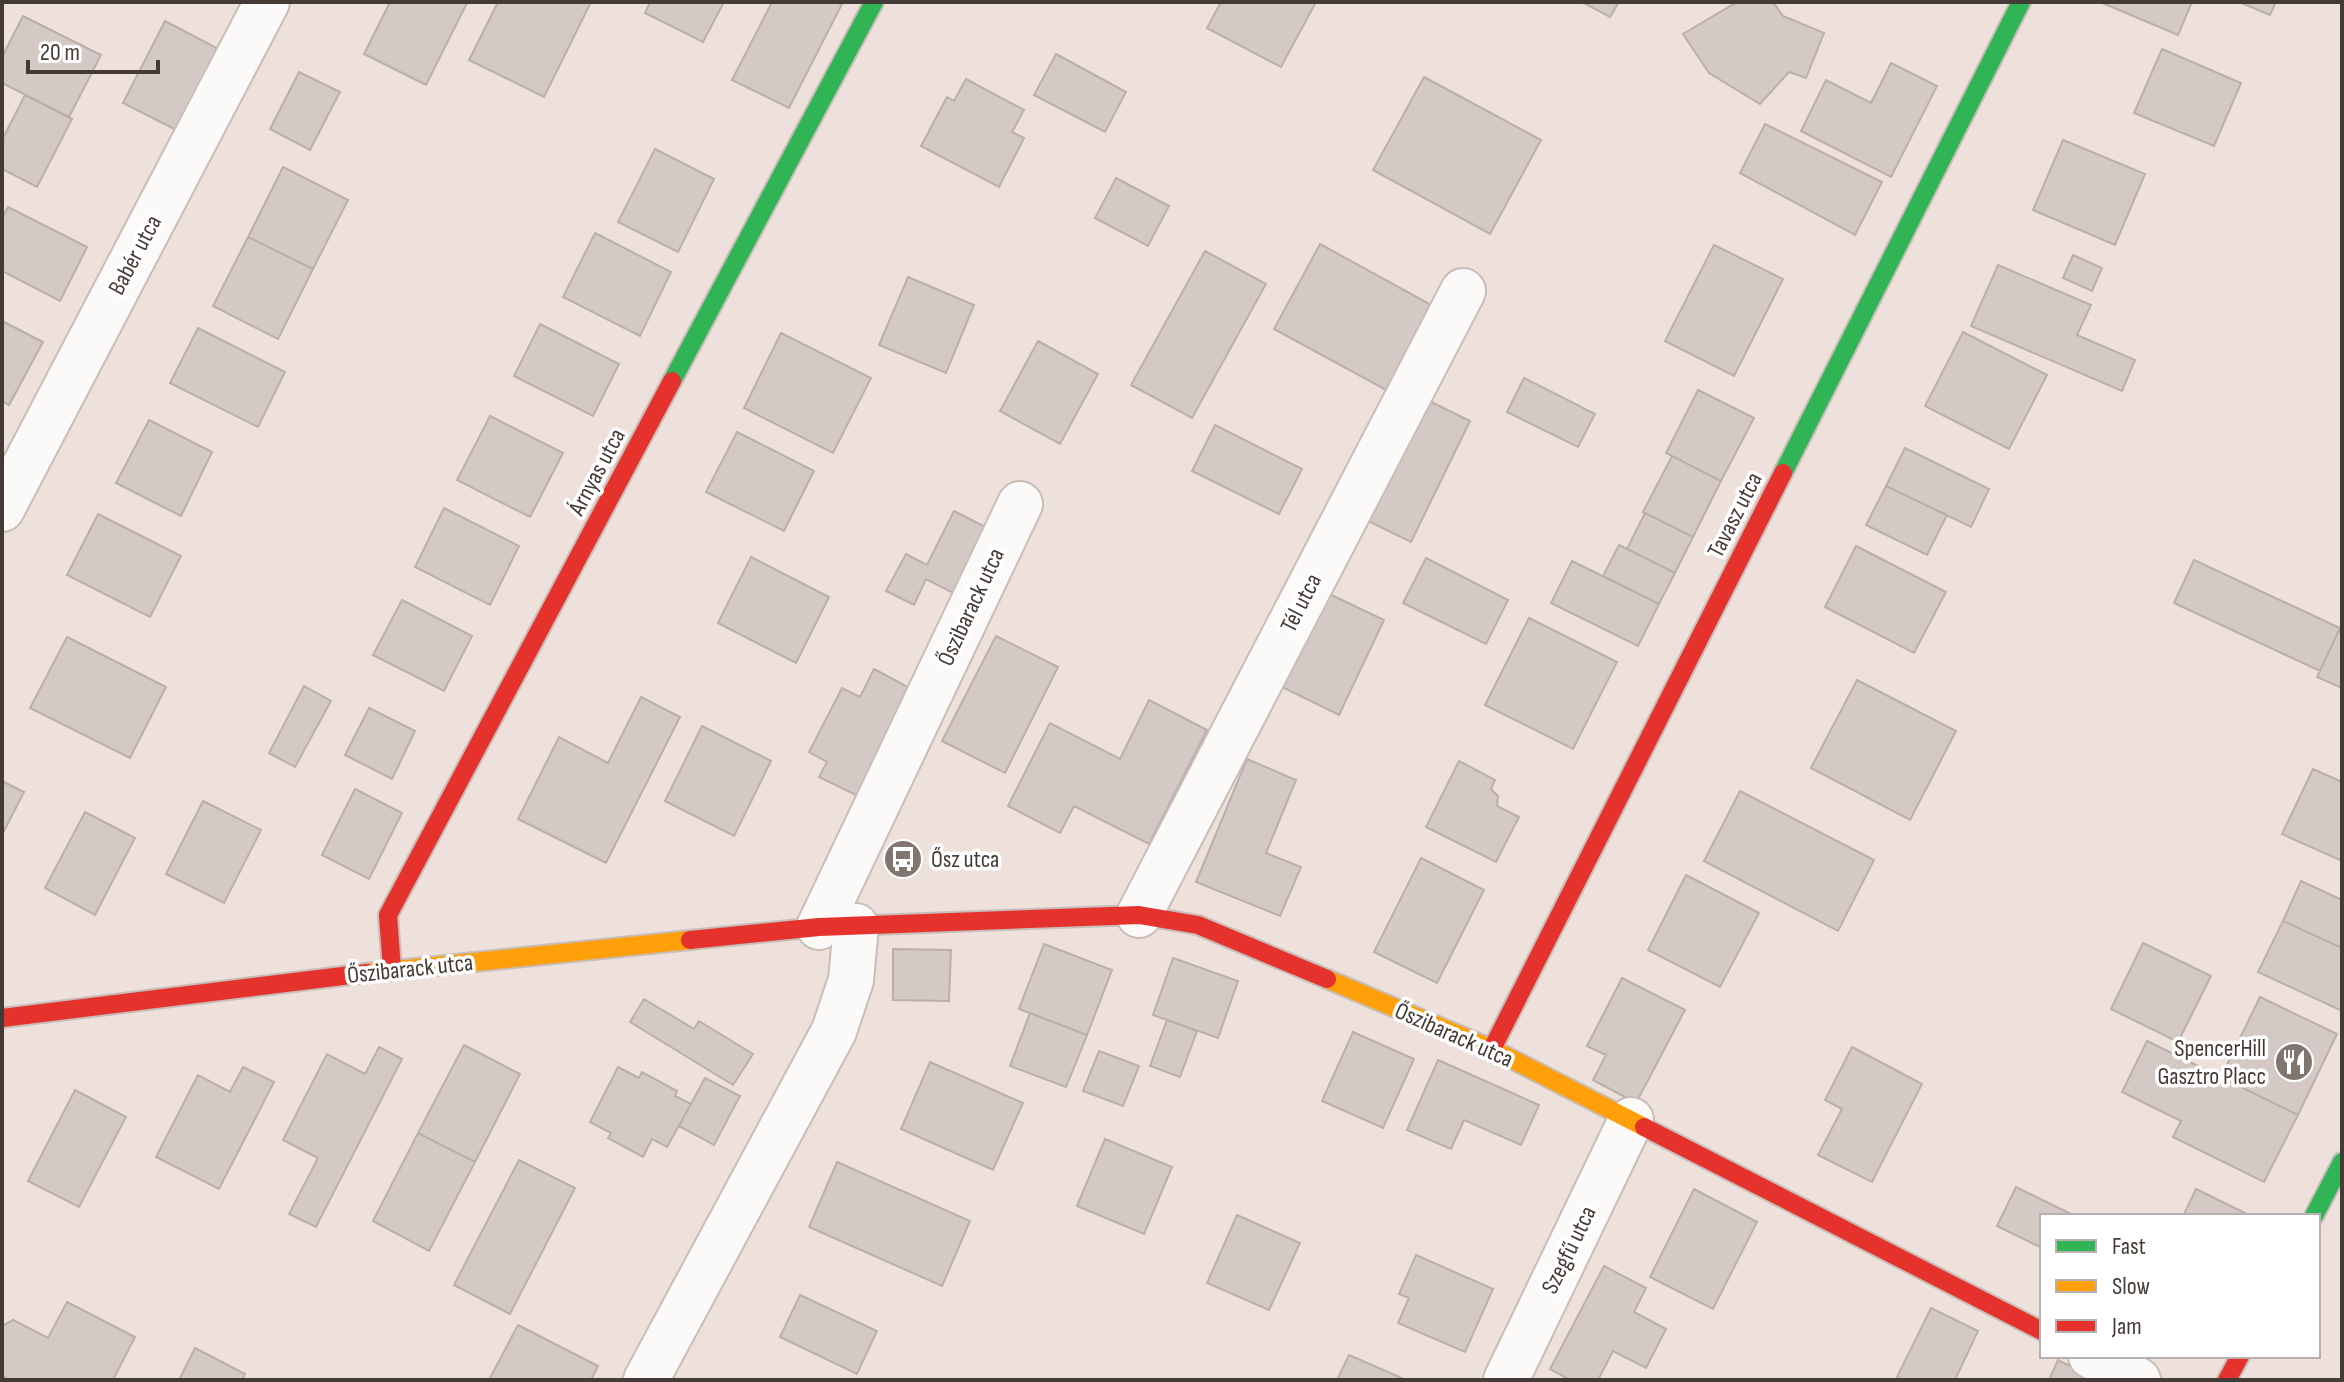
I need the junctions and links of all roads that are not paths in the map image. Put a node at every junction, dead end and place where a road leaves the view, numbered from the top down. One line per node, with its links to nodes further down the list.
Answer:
1 (267, 2): 6 (street, Babér utca)
2 (874, 2): 9 (street, Árnyas utca)
3 (2021, 2): 11 (street, Tavasz utca)
4 (1463, 291): 7 (street, Tél utca)
5 (1020, 504): 8 (street, Őszibarack utca)
6 (2, 509)
7 (1139, 915): 8 (street, Őszibarack utca); 11 (street, Őszibarack utca)
8 (838, 926): 9 (street, Őszibarack utca); 18 (street)
9 (392, 970): 10 (street, Őszibarack utca)
10 (2, 1018)
11 (1492, 1049): 12 (street, Őszibarack utca)
12 (1631, 1120): 15 (street, Őszibarack utca); 19 (street, Szegfű utca)
13 (2342, 1162): 14 (street)
14 (2315, 1214)
15 (2040, 1330)
16 (2095, 1358): 20 (street)
17 (2239, 1358): 21 (street)
18 (646, 1380)
19 (1506, 1380)
20 (2138, 1380)
21 (2227, 1380)

